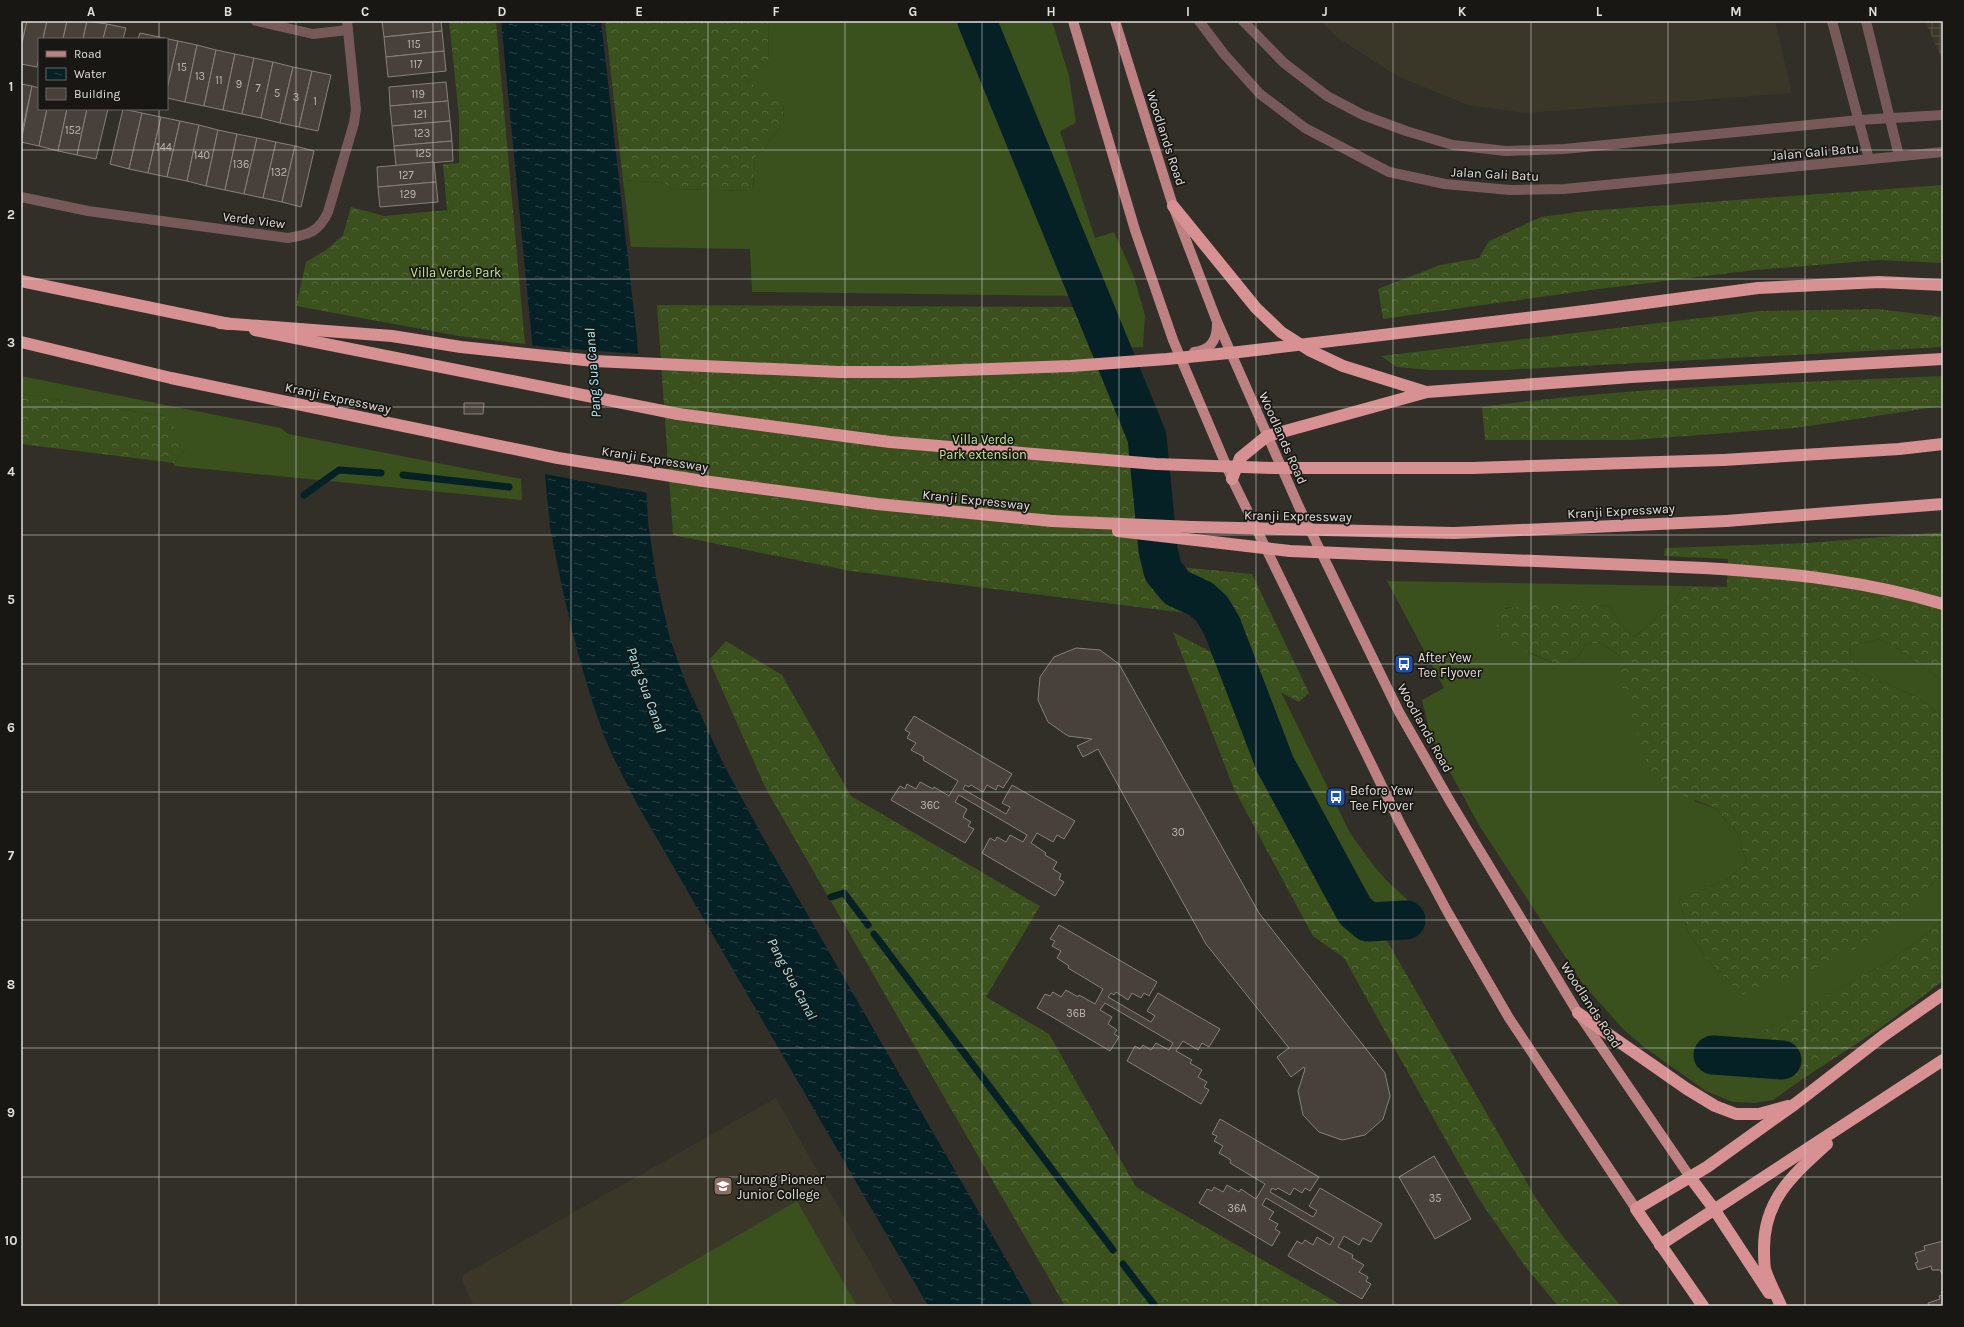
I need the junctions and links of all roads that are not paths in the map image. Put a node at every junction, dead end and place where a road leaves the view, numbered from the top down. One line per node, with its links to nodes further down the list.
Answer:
1 (256, 21): 8 (street)
2 (1073, 21): 21 (main road)
3 (1115, 21): 16 (main road, Woodlands Road)
4 (1199, 21): 14 (street, Jalan Gali Batu)
5 (1243, 21): 11 (street, Jalan Gali Batu)
6 (1832, 21): 11 (street, Jalan Gali Batu)
7 (1866, 21): 10 (street)
8 (347, 26): 15 (street, Verde View)
9 (1943, 115): 10 (street, Jalan Gali Batu)
10 (1891, 118): 11 (street, Jalan Gali Batu); 13 (street)
11 (1859, 120): 14 (street, Jalan Gali Batu)
12 (1943, 152): 13 (street, Jalan Gali Batu)
13 (1899, 156): 14 (street, Jalan Gali Batu)
14 (1869, 160)
15 (21, 197)
16 (1173, 206): 19 (main road, Woodlands Road); 24 (highway)
17 (21, 281): 20 (highway)
18 (1943, 285): 20 (highway, bridge)
19 (1216, 319): 21 (main road); 25 (main road, Woodlands Road)
20 (220, 323): 26 (highway, bridge)
21 (1172, 340): 27 (main road)
22 (21, 342): 29 (highway, Kranji Expressway)
23 (1943, 359): 24 (highway)
24 (1427, 392): 25 (highway)
25 (1267, 436): 27 (highway); 32 (main road, Woodlands Road)
26 (1943, 444)
27 (1232, 479): 38 (main road)
28 (1943, 504): 29 (highway, Kranji Expressway, bridge)
29 (1052, 521): 30 (highway, bridge)
30 (1943, 604)
31 (1943, 994): 34 (highway)
32 (1578, 1013): 34 (highway); 36 (main road, Woodlands Road)
33 (1943, 1060): 35 (highway)
34 (1795, 1104): 36 (highway)
35 (1853, 1120): 37 (highway); 41 (highway)
36 (1690, 1177): 37 (highway, Woodlands Road); 38 (highway)
37 (1714, 1209): 39 (highway); 41 (highway, Woodlands Road)
38 (1636, 1210): 39 (highway)
39 (1660, 1245): 40 (highway)
40 (1703, 1306)
41 (1780, 1306)

